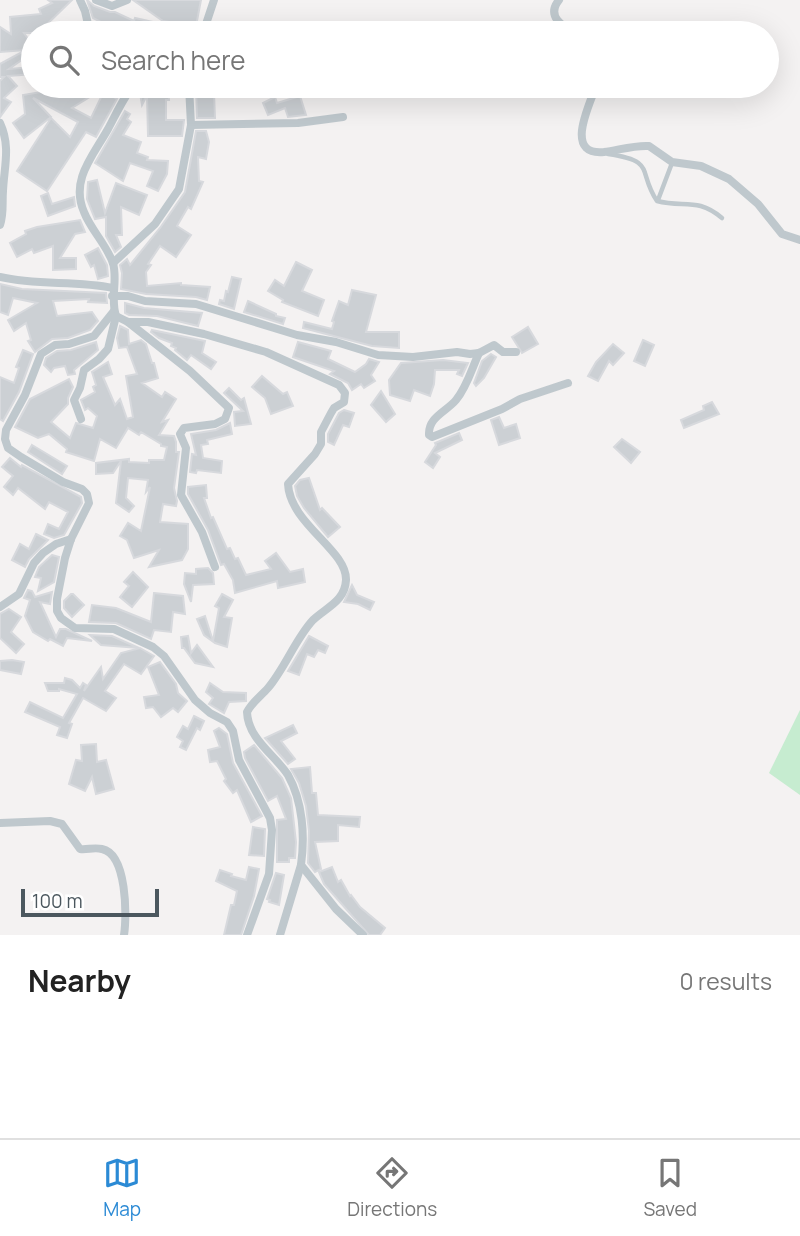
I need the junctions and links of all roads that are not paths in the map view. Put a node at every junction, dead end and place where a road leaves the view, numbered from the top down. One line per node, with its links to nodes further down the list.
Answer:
1 (80, 0): 6 (street)
2 (96, 0): 3 (street)
3 (127, 0)
4 (214, 0): 7 (street)
5 (559, 0): 8 (street)
6 (87, 21)
7 (207, 21)
8 (558, 21)
9 (126, 98): 21 (street)
10 (189, 98): 14 (street)
11 (592, 98): 15 (street)
12 (343, 117): 14 (street)
13 (0, 123): 19 (street)
14 (191, 125): 21 (street)
15 (600, 152): 16 (street); 17 (lane)
16 (672, 162): 17 (lane); 20 (street)
17 (657, 201): 18 (lane)
18 (722, 218)
19 (0, 225)
20 (800, 240)
21 (113, 263): 23 (street)
22 (0, 276): 23 (street)
23 (113, 292): 24 (street); 27 (street)
24 (115, 313): 25 (street); 29 (street); 30 (street)
25 (128, 322): 31 (street); 34 (street)
26 (516, 352): 27 (street)
27 (479, 353): 28 (street)
28 (568, 383)
29 (80, 419)
30 (71, 538): 32 (street); 36 (street)
31 (215, 566)
32 (0, 607)
33 (0, 823): 35 (street)
34 (301, 865): 37 (street); 38 (street)
35 (124, 935)
36 (247, 935)
37 (280, 935)
38 (363, 935)

